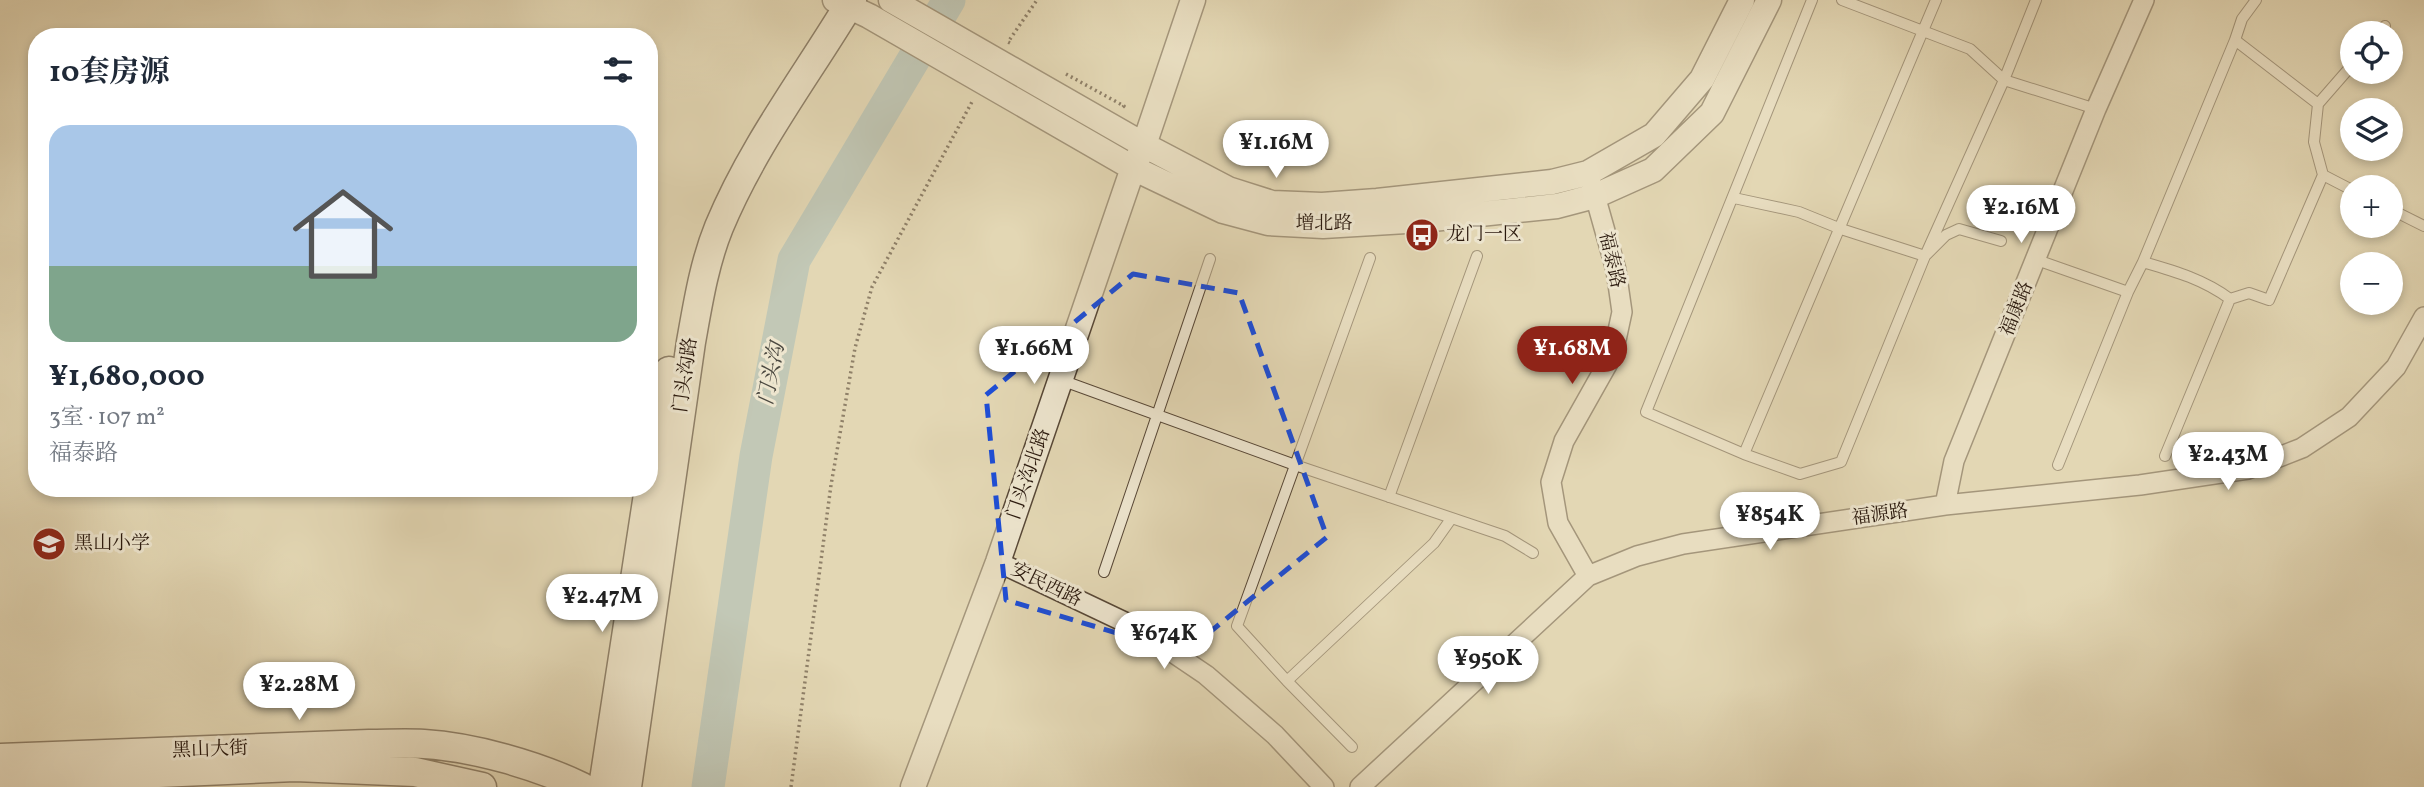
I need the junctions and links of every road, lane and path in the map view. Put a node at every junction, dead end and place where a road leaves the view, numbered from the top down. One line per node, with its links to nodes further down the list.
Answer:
1 (1037, 0): 15 (path)
2 (1194, 0): 23 (street, 门头沟北路)
3 (1742, 0): 27 (street, 增北路)
4 (1769, 0): 27 (street, 增北路)
5 (1812, 0): 28 (lane)
6 (1842, 0): 13 (lane)
7 (1936, 0): 13 (lane)
8 (2036, 0): 18 (lane)
9 (2144, 0): 21 (street, 福康路)
10 (2256, 0): 14 (lane)
11 (842, 1): 19 (street, 增北路); 44 (main road, 门头沟路); 64 (main road, 门头沟路)
12 (892, 1): 22 (street, 增北路)
13 (1924, 31): 18 (lane); 31 (lane)
14 (2235, 40): 20 (lane); 38 (lane)
15 (1019, 48)
16 (1066, 74): 22 (path)
17 (2340, 79): 20 (lane)
18 (2004, 80): 21 (lane); 34 (lane)
19 (976, 90): 24 (street, 增北路); 65 (path)
20 (2318, 104): 25 (lane)
21 (2096, 109): 37 (street, 福康路)
22 (1112, 127): 23 (street, 增北路)
23 (1144, 145): 24 (street, 门头沟北路); 27 (street, 增北路)
24 (1133, 168): 27 (street, 增北路); 42 (street, 门头沟北路)
25 (2323, 175): 26 (lane); 40 (lane)
26 (2340, 184)
27 (1591, 185): 56 (street, 福泰路)
28 (1734, 198): 31 (lane); 45 (lane)
29 (2403, 216): 30 (lane)
30 (2424, 226)
31 (1841, 229): 34 (lane); 45 (lane)
32 (2001, 241): 34 (lane)
33 (1477, 256): 50 (lane)
34 (1925, 256): 45 (lane)
35 (1370, 258): 47 (lane)
36 (1210, 259): 43 (lane)
37 (2037, 260): 39 (lane); 51 (street, 福康路)
38 (2143, 262): 39 (lane); 40 (lane)
39 (2128, 292): 48 (lane)
40 (2230, 299): 46 (lane)
41 (2424, 317): 51 (street, 福源路)
42 (1061, 380): 43 (lane); 54 (street, 门头沟北路)
43 (1157, 416): 47 (lane); 55 (lane)
44 (658, 427)
45 (1744, 454)
46 (2165, 456)
47 (1295, 465): 50 (lane); 57 (lane)
48 (2058, 465)
49 (648, 497): 63 (main road, 门头沟路)
50 (1390, 498): 52 (lane)
51 (1945, 505): 56 (street, 福源路)
52 (1451, 519): 53 (lane); 57 (lane)
53 (1533, 553)
54 (999, 562): 66 (street, 门头沟北路); 67 (street, 安民西路)
55 (1104, 572)
56 (1588, 576): 68 (street, 福源路)
57 (1287, 681): 58 (lane)
58 (1352, 747)
59 (0, 758): 62 (main road, 黑山大街)
60 (0, 780): 61 (main road, 黑山大街)
61 (482, 787)
62 (582, 787)
63 (603, 787)
64 (627, 787)
65 (791, 787)
66 (913, 787)
67 (1324, 787)
68 (1360, 787)

